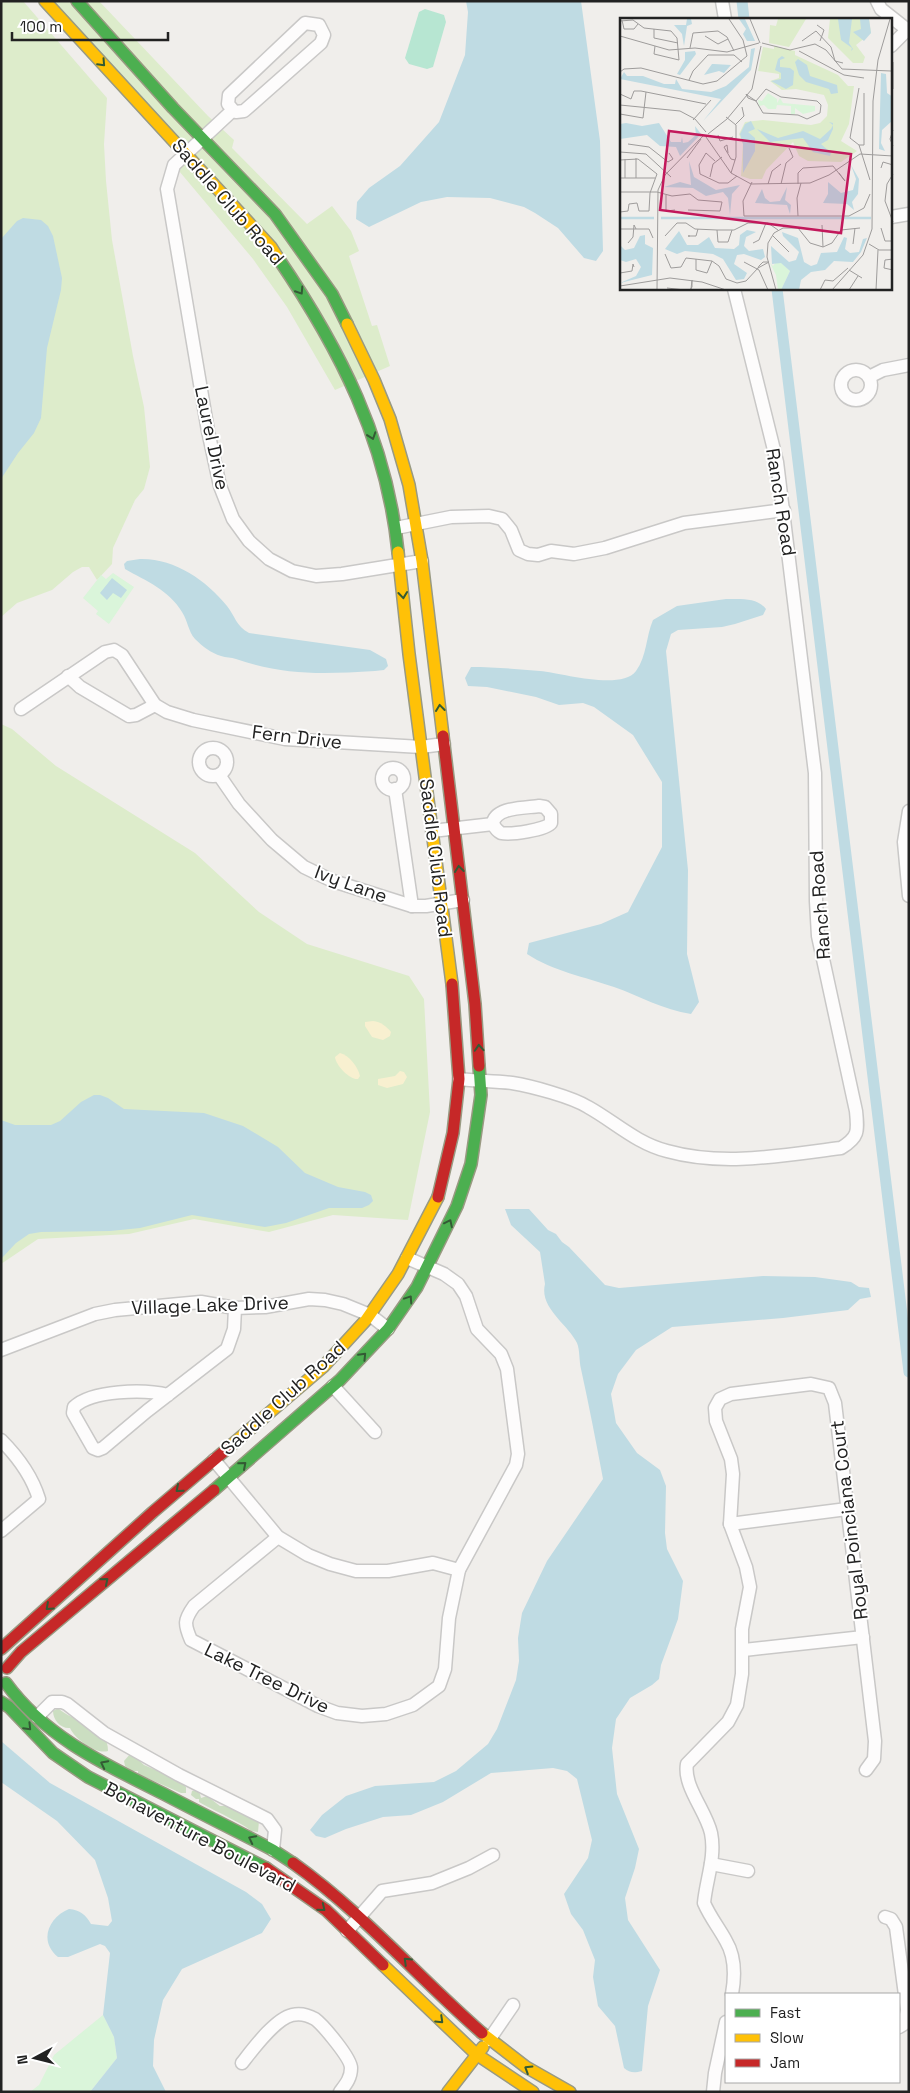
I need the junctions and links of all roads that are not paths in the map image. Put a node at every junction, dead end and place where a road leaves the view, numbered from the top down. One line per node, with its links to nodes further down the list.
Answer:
1 (45, 1): 10 (street, Saddle Club Road, one-way to 10)
2 (78, 1): 9 (street, Saddle Club Road)
3 (722, 1): 5 (street)
4 (876, 1): 6 (street)
5 (725, 18)
6 (908, 31): 7 (street)
7 (892, 45)
8 (233, 110): 8 (street); 9 (street, Laurel Drive)
9 (202, 139): 10 (street, Laurel Drive); 17 (street, Saddle Club Road)
10 (186, 154): 18 (street, Saddle Club Road, one-way to 18); 20 (street, Laurel Drive)
11 (909, 214): 12 (street)
12 (892, 217)
13 (734, 290): 16 (street, Ranch Road)
14 (909, 365): 15 (street)
15 (869, 377)
16 (784, 510): 17 (street); 38 (street, Ranch Road)
17 (416, 524): 18 (street); 19 (street, Saddle Club Road)
18 (396, 528): 20 (street, Saddle Club Road)
19 (422, 561): 20 (street, Laurel Drive); 24 (street, Saddle Club Road, one-way to 19)
20 (400, 564): 25 (street, Saddle Club Road, one-way to 25)
21 (68, 676): 22 (street); 22 (street); 23 (street)
22 (155, 705): 25 (street, Fern Drive)
23 (21, 709)
24 (444, 744): 25 (street, Fern Drive); 30 (street, Saddle Club Road)
25 (422, 747): 31 (street, Saddle Club Road)
26 (219, 775): 36 (street, Ivy Lane)
27 (395, 789): 36 (street)
28 (909, 811): 32 (street)
29 (493, 824): 30 (street)
30 (454, 829): 31 (street); 34 (street, Saddle Club Road, one-way to 30)
31 (432, 831): 35 (street, Saddle Club Road)
32 (907, 866): 33 (street)
33 (909, 896)
34 (463, 900): 35 (street, Ivy Lane); 38 (street, Saddle Club Road, one-way to 34)
35 (442, 903): 36 (street, Ivy Lane); 37 (street, Saddle Club Road)
36 (412, 906)
37 (459, 1079): 38 (street, Ranch Road); 39 (street, Saddle Club Road)
38 (481, 1081): 40 (street, Saddle Club Road, one-way to 38)
39 (407, 1258): 40 (street, Lake Tree Drive); 42 (street, Saddle Club Road)
40 (428, 1267): 43 (street, Saddle Club Road, one-way to 40); 55 (street, Lake Tree Drive)
41 (235, 1308): 42 (street, Village Lake Drive); 44 (street, Village Lake Drive); 46 (street)
42 (370, 1315): 43 (street, Village Lake Drive); 49 (street, Saddle Club Road)
43 (388, 1330): 45 (street, Saddle Club Road, one-way to 43)
44 (1, 1350)
45 (333, 1386): 47 (street, Saddle Club Road); 50 (street, Saddle Club Road, one-way to 45)
46 (168, 1395): 46 (street)
47 (375, 1432)
48 (1, 1440): 53 (street)
49 (214, 1460): 50 (street); 57 (street, Saddle Club Road, one-way to 57)
50 (228, 1477): 54 (street); 59 (street, Saddle Club Road, one-way to 50)
51 (847, 1509): 52 (street); 52 (street, Royal Poinciana Court); 56 (street, Royal Poinciana Court)
52 (730, 1524): 58 (street)
53 (1, 1531)
54 (278, 1537): 55 (street); 55 (street, Lake Tree Drive)
55 (459, 1570)
56 (863, 1637): 58 (street); 63 (street, Royal Poinciana Court)
57 (1, 1648)
58 (744, 1650): 66 (street)
59 (4, 1663): 60 (street)
60 (4, 1687): 62 (street, Bonaventure Boulevard)
61 (1, 1702): 70 (street, Bonaventure Boulevard, one-way to 70)
62 (37, 1717): 64 (street, Bonaventure Boulevard, one-way to 62); 64 (street)
63 (866, 1770)
64 (273, 1850): 68 (street, Bonaventure Boulevard)
65 (493, 1855): 68 (street)
66 (711, 1864): 67 (street); 71 (street)
67 (748, 1871)
68 (359, 1915): 70 (street); 74 (street, Bonaventure Boulevard, one-way to 68)
69 (885, 1917): 73 (street)
70 (347, 1931): 76 (street, Bonaventure Boulevard, one-way to 76)
71 (732, 1993)
72 (512, 2005): 74 (street)
73 (900, 2026)
74 (489, 2040): 76 (street); 81 (street, Bonaventure Boulevard, one-way to 74)
75 (724, 2043): 82 (street)
76 (476, 2054): 79 (street); 80 (street, Bonaventure Boulevard)
77 (242, 2062): 78 (street)
78 (340, 2092)
79 (448, 2092)
80 (533, 2092)
81 (570, 2092)
82 (713, 2092)

